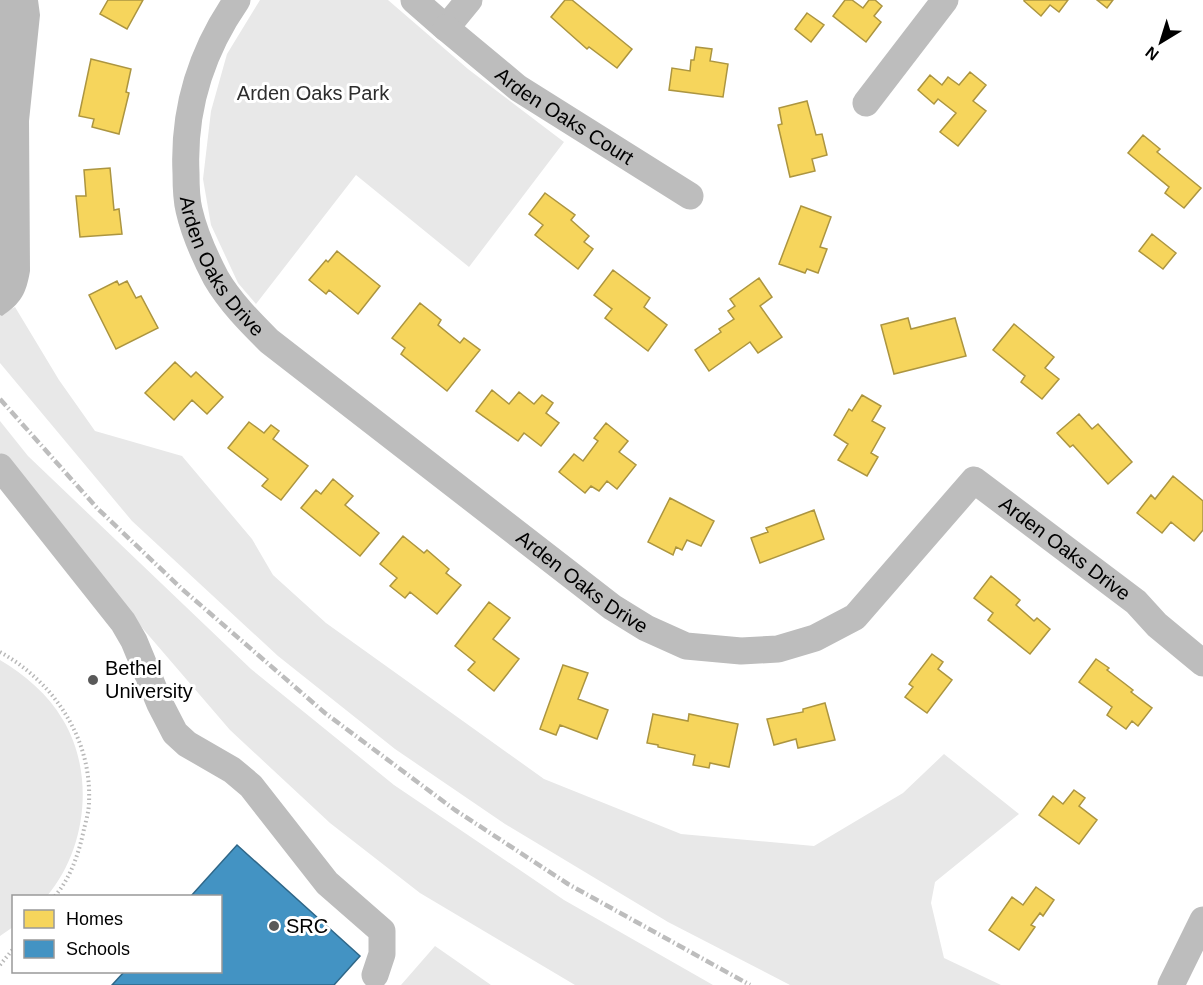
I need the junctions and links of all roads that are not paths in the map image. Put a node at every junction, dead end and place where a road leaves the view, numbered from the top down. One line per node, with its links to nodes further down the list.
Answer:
1 (237, 0): 9 (street, Arden Oaks Drive)
2 (414, 0): 5 (street)
3 (469, 0): 5 (street)
4 (945, 0): 6 (street)
5 (446, 28): 7 (street, Arden Oaks Court)
6 (866, 104)
7 (690, 196)
8 (0, 467): 11 (street)
9 (1203, 663)
10 (1203, 920): 12 (street)
11 (375, 975)
12 (1171, 985)

